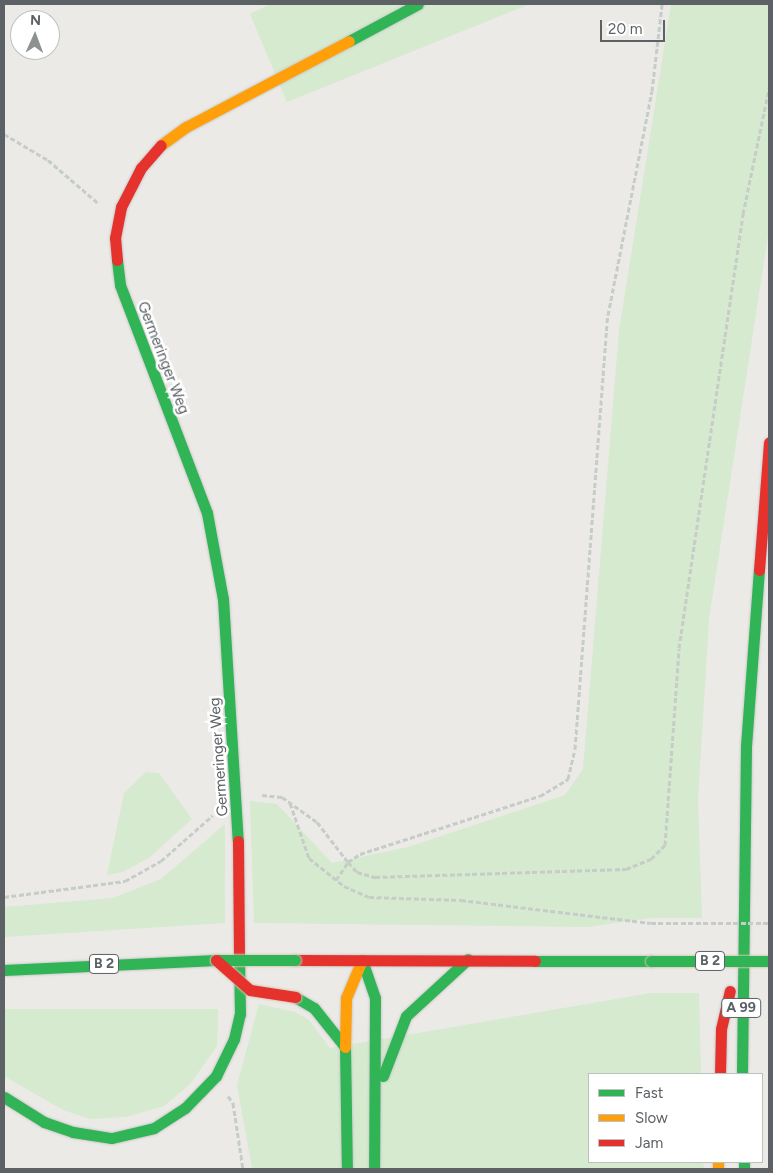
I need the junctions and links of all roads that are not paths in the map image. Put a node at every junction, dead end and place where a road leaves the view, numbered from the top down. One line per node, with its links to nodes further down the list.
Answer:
1 (418, 4): 12 (main road, Germeringer Weg)
2 (769, 442): 3 (main road, A 99)
3 (741, 941): 10 (main road); 11 (main road, A 99)
4 (468, 958): 6 (main road, B 2); 7 (main road, B 2, bridge); 13 (main road)
5 (216, 960): 6 (main road, B 2, bridge); 8 (main road, B 2); 9 (main road, bridge)
6 (362, 960): 9 (main road); 13 (main road)
7 (769, 961)
8 (4, 970)
9 (345, 1047): 14 (main road)
10 (720, 1073)
11 (742, 1073)
12 (4, 1097)
13 (375, 1101): 15 (main road)
14 (347, 1169)
15 (374, 1169)

